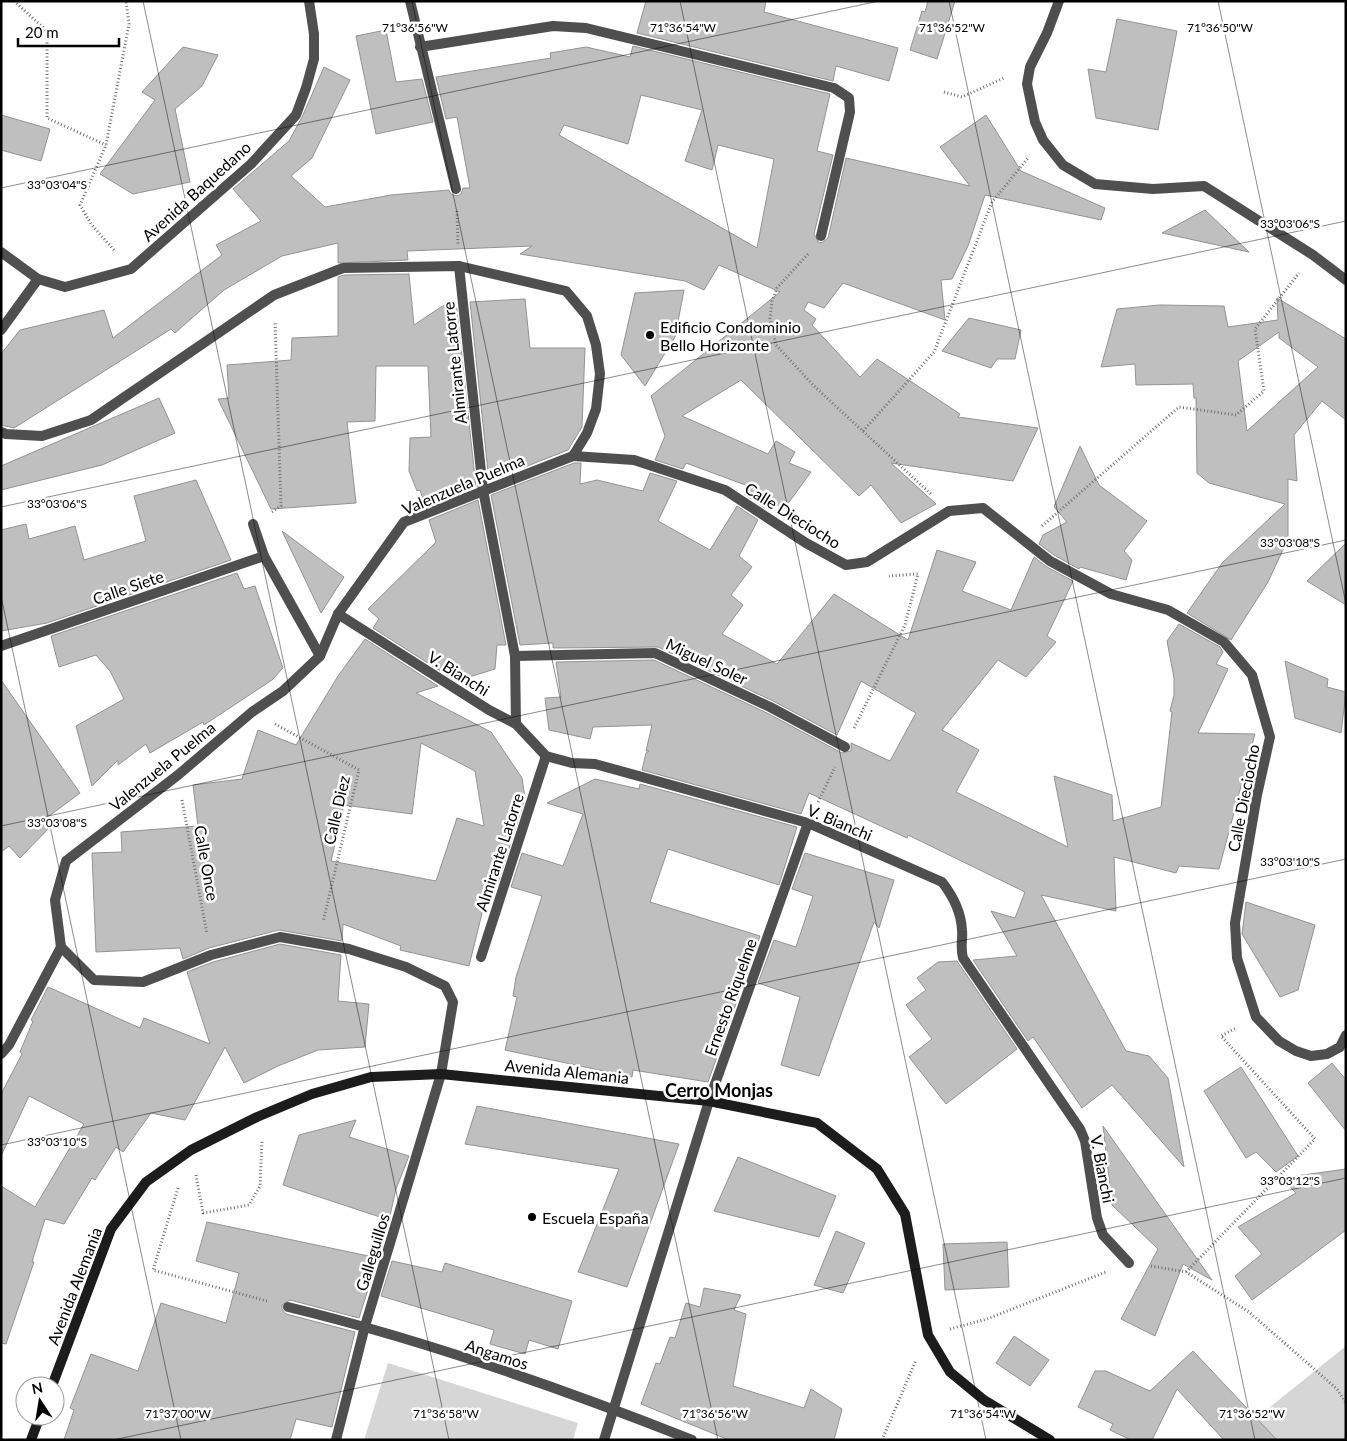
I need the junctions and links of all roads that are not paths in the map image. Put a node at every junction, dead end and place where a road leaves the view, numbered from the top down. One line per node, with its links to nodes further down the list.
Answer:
1 (309, 1): 9 (street, Avenida Baquedano)
2 (410, 1): 4 (street)
3 (1059, 1): 10 (street)
4 (420, 46): 5 (street); 6 (street)
5 (456, 189)
6 (821, 236)
7 (1, 252): 9 (street, Avenida Baquedano)
8 (459, 266): 12 (street); 13 (street); 14 (street, Almirante Latorre)
9 (38, 279): 11 (street)
10 (1346, 280)
11 (1, 330)
12 (1, 432)
13 (573, 456): 14 (street, Valenzuela Puelma); 27 (street, Calle Dieciocho)
14 (483, 490): 17 (street, Valenzuela Puelma); 20 (street, Almirante Latorre)
15 (253, 524): 16 (street)
16 (264, 556): 18 (street, Calle Siete); 19 (street)
17 (338, 614): 19 (street, Valenzuela Puelma); 21 (street, V. Bianchi)
18 (1, 646)
19 (320, 656): 25 (street, Valenzuela Puelma)
20 (514, 656): 21 (street, Almirante Latorre); 22 (street, Miguel Soler)
21 (516, 724): 23 (street, V. Bianchi)
22 (845, 747)
23 (546, 756): 24 (street, V. Bianchi); 26 (street, Almirante Latorre)
24 (808, 823): 30 (street, Ernesto Riquelme); 31 (street, V. Bianchi)
25 (61, 947): 28 (street); 29 (street)
26 (482, 957)
27 (1346, 1035)
28 (1, 1054)
29 (440, 1074): 30 (main road, Avenida Alemania); 33 (street, Galleguillos); 34 (main road, Avenida Alemania)
30 (709, 1101): 35 (street, Ernesto Riquelme); 41 (main road, Avenida Alemania)
31 (1130, 1263)
32 (288, 1307): 33 (street, Angamos)
33 (366, 1326): 35 (street, Angamos); 38 (street, Galleguillos)
34 (56, 1376)
35 (614, 1409): 39 (street, Ernesto Riquelme); 40 (street, Angamos)
36 (36, 1426): 37 (main road)
37 (31, 1440)
38 (336, 1440)
39 (604, 1440)
40 (692, 1440)
41 (1050, 1440)

